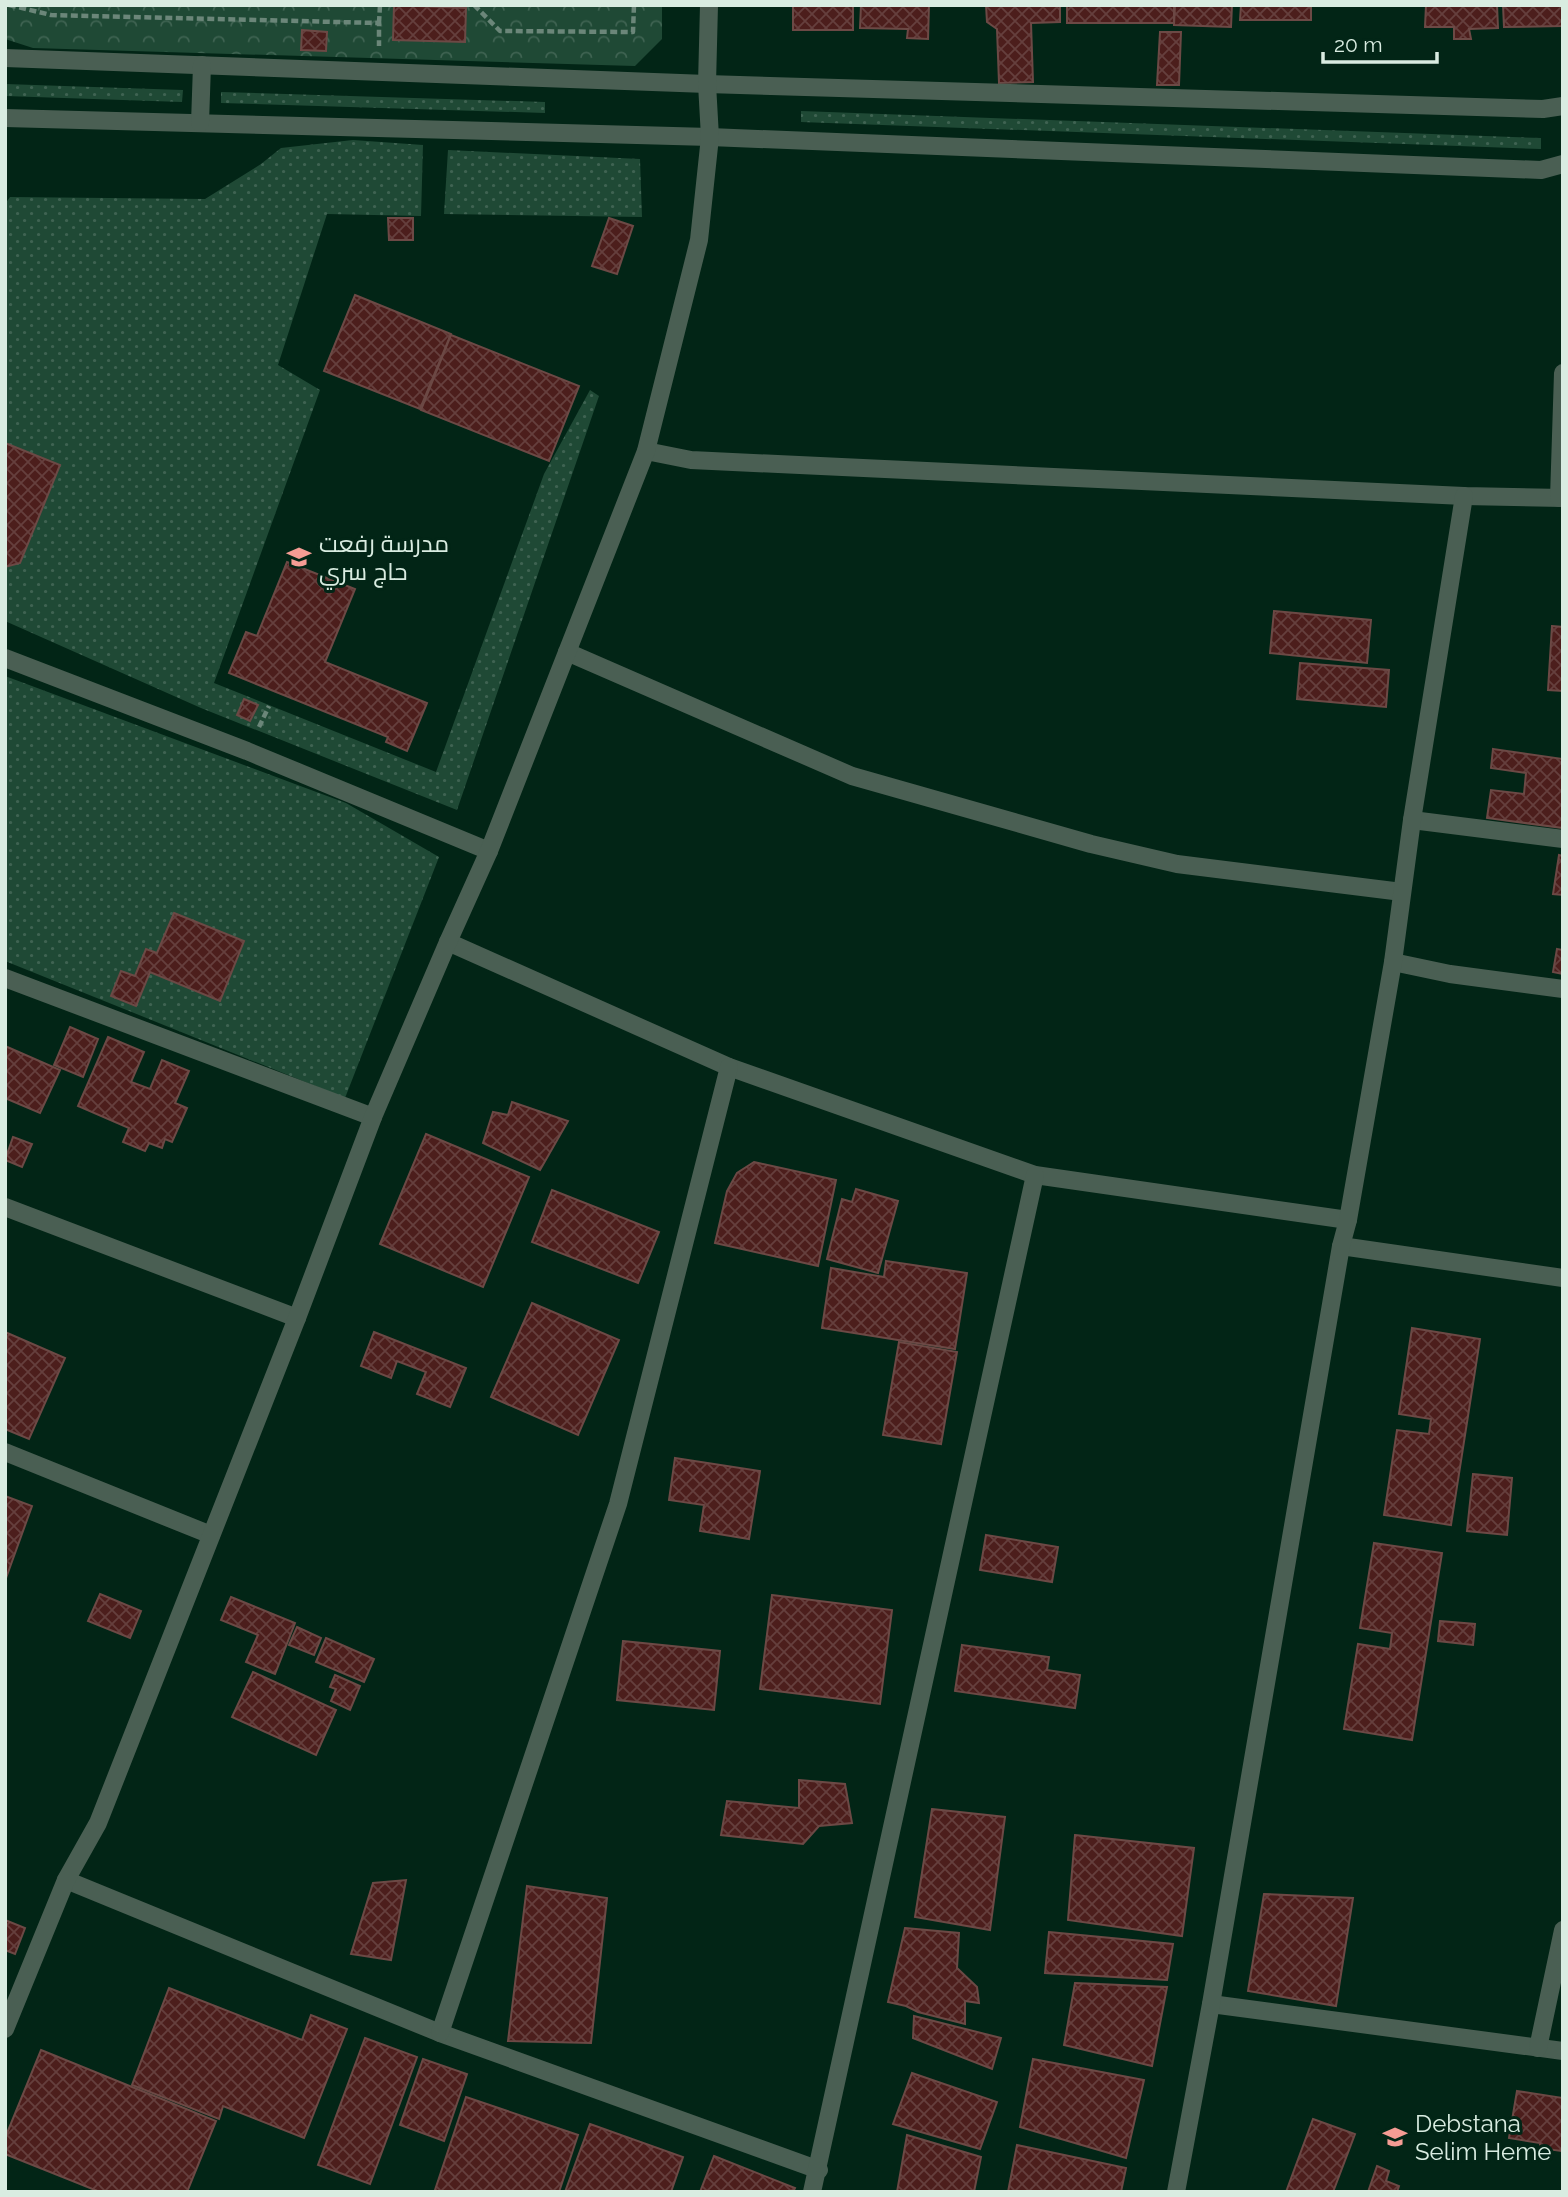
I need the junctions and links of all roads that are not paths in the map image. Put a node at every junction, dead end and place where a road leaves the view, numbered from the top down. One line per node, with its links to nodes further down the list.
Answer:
1 (709, 5): 4 (street)
2 (5, 58): 3 (street)
3 (202, 65): 4 (street); 7 (street)
4 (707, 84): 5 (street); 8 (street)
5 (1563, 106)
6 (5, 118): 7 (street)
7 (200, 123): 8 (street)
8 (710, 137): 9 (street); 11 (street)
9 (1563, 164)
10 (1563, 373): 13 (street)
11 (646, 451): 12 (street); 14 (street)
12 (1464, 496): 13 (street); 16 (street)
13 (1561, 498)
14 (567, 652): 18 (street); 19 (street)
15 (5, 658): 18 (street)
16 (1412, 820): 17 (street); 19 (street)
17 (1563, 839)
18 (489, 851): 20 (street)
19 (1402, 891): 21 (street)
20 (448, 942): 24 (street); 25 (street)
21 (1393, 962): 23 (street); 28 (street)
22 (5, 978): 25 (street)
23 (1563, 989)
24 (729, 1067): 26 (street); 38 (street)
25 (373, 1117): 31 (street)
26 (1035, 1175): 28 (street); 41 (street)
27 (5, 1207): 31 (street)
28 (1348, 1220): 29 (street)
29 (1341, 1246): 30 (street); 36 (street)
30 (1563, 1278)
31 (297, 1318): 33 (street)
32 (5, 1452): 33 (street)
33 (211, 1535): 34 (street)
34 (66, 1880): 37 (street); 38 (street)
35 (1563, 1930): 39 (street)
36 (1211, 2004): 39 (street); 43 (street)
37 (5, 2029)
38 (440, 2033): 41 (street)
39 (1538, 2048): 40 (street)
40 (1563, 2051)
41 (819, 2170): 42 (street)
42 (812, 2192)
43 (1176, 2192)

